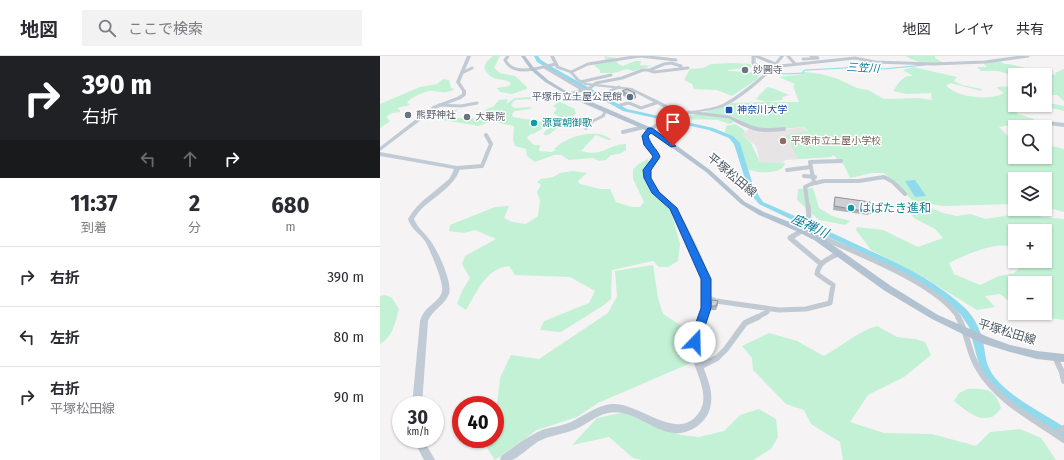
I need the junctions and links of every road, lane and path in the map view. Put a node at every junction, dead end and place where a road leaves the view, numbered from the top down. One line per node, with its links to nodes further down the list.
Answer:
1 (469, 56): 28 (street)
2 (508, 56): 25 (street)
3 (523, 56): 25 (main road, 平塚松田線)
4 (552, 56): 15 (street)
5 (755, 56): 18 (street); 30 (street)
6 (782, 56): 18 (street)
7 (788, 56): 17 (street)
8 (800, 56): 11 (street)
9 (812, 56): 11 (street)
10 (1028, 56): 14 (street)
11 (803, 59): 14 (street)
12 (676, 60): 13 (street)
13 (669, 61): 16 (street); 22 (street); 29 (street)
14 (806, 63): 17 (street)
15 (556, 64): 19 (street); 29 (street)
16 (660, 64): 20 (street); 24 (street)
17 (795, 64): 18 (street)
18 (775, 65): 30 (street)
19 (545, 67): 25 (street); 35 (street)
20 (655, 67): 26 (street); 27 (street)
21 (472, 68): 28 (street)
22 (680, 68): 23 (street); 24 (street)
23 (688, 68)
24 (675, 69): 27 (street)
25 (533, 70): 37 (main road, 平塚松田線)
26 (647, 70): 27 (street); 33 (street)
27 (663, 70)
28 (462, 72): 40 (street)
29 (571, 72): 32 (street)
30 (768, 72): 43 (street)
31 (611, 75): 32 (street)
32 (580, 82): 33 (street)
33 (591, 87): 34 (street); 35 (street)
34 (619, 87): 36 (street); 39 (street)
35 (583, 90): 37 (street)
36 (610, 92)
37 (569, 94): 42 (main road, 平塚松田線)
38 (477, 103): 40 (street)
39 (656, 103): 41 (street); 44 (street)
40 (439, 105): 52 (street)
41 (620, 105)
42 (606, 110): 47 (street); 48 (main road, 平塚松田線)
43 (688, 112): 44 (street); 49 (street)
44 (674, 118): 48 (street)
45 (1052, 123): 46 (street)
46 (1064, 126)
47 (586, 128)
48 (647, 128): 50 (street); 62 (main road, 平塚松田線); 66 (street)
49 (784, 129)
50 (623, 132)
51 (486, 135): 56 (street)
52 (380, 149)
53 (380, 154): 56 (street)
54 (840, 161): 55 (street)
55 (811, 167): 57 (street); 59 (street)
56 (457, 168): 72 (street)
57 (787, 170)
58 (804, 176): 59 (street)
59 (815, 177): 60 (street)
60 (814, 183): 61 (street); 62 (street)
61 (905, 194)
62 (801, 229): 63 (main road, 平塚松田線); 65 (street)
63 (817, 238): 64 (main road, 平塚松田線); 68 (street)
64 (840, 253): 65 (street); 68 (main road, 平塚松田線)
65 (820, 263): 67 (street)
66 (707, 298): 67 (street); 70 (street)
67 (767, 309): 70 (street)
68 (967, 334): 69 (main road, 平塚松田線); 74 (street)
69 (1059, 357): 71 (street)
70 (699, 367): 78 (street)
71 (1064, 380)
72 (418, 396)
73 (1064, 428): 74 (street)
74 (1056, 434): 75 (street)
75 (1064, 440)
76 (423, 448): 77 (street)
77 (430, 460)
78 (505, 460)

